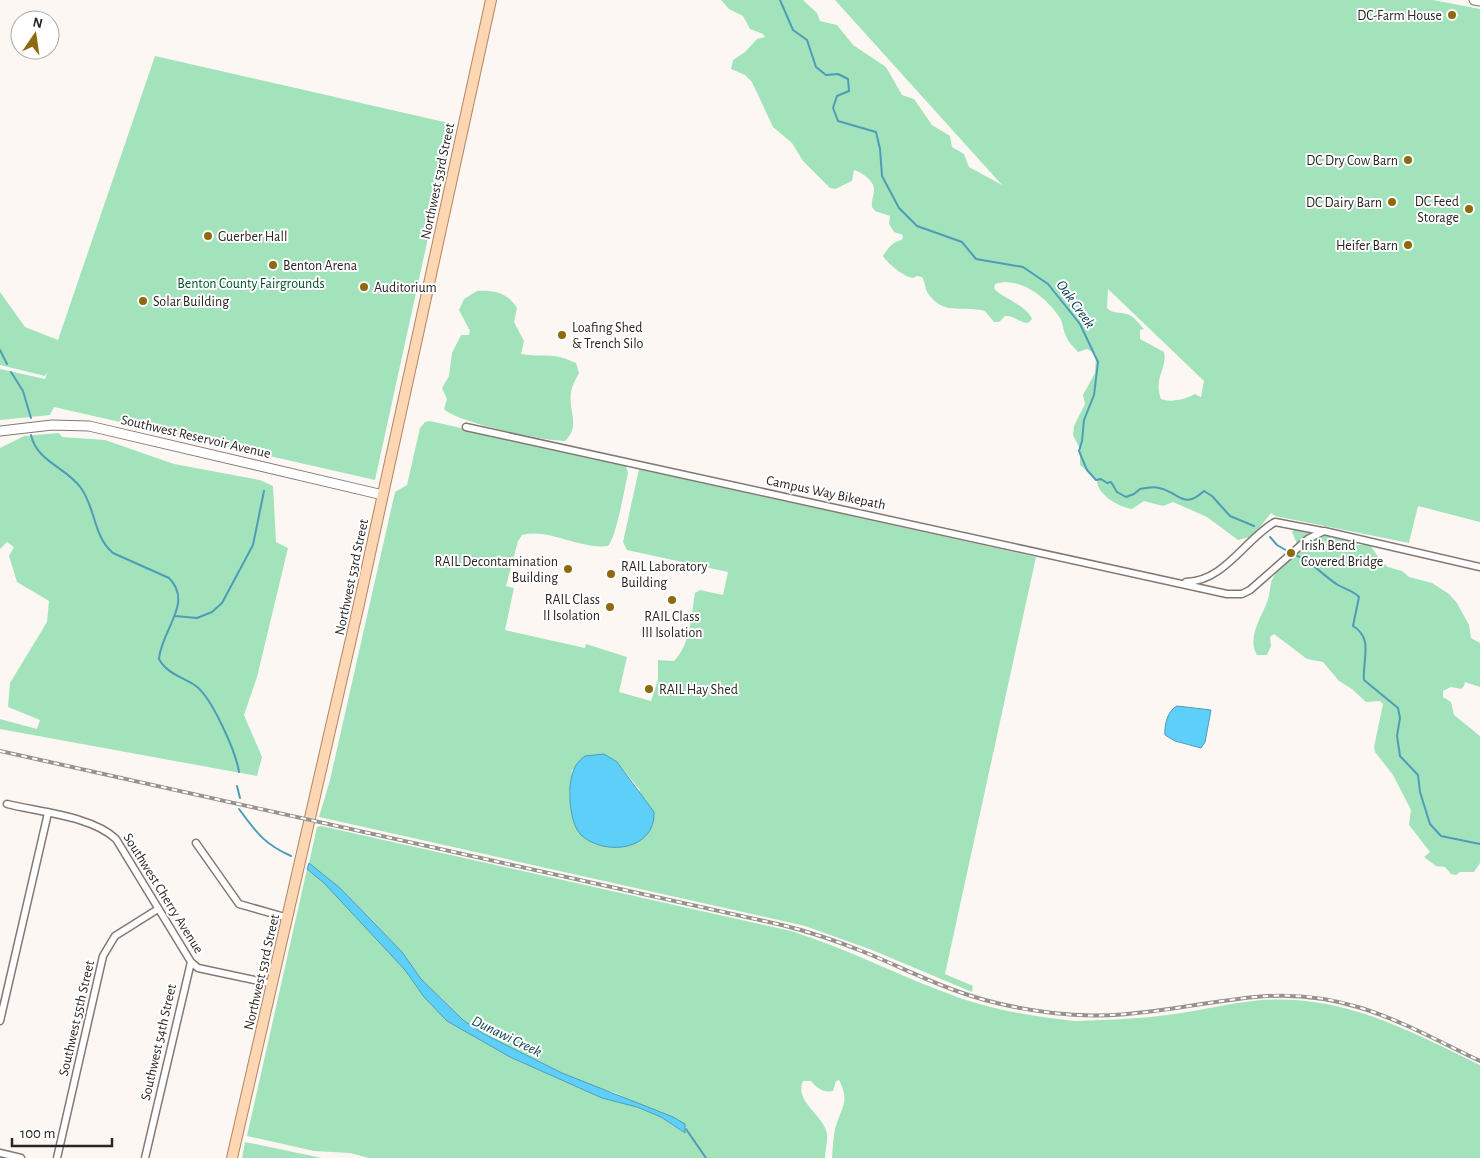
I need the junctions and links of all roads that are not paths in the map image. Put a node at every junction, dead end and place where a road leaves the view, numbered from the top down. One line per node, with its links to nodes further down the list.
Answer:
1 (491, 0): 6 (main road, Northwest 53rd Street)
2 (1474, 0): 3 (main road)
3 (1480, 1)
4 (466, 427): 9 (street, Campus Way Bikepath)
5 (0, 431): 6 (main road, Southwest Reservoir Avenue)
6 (383, 495): 14 (main road, Northwest 53rd Street)
7 (1324, 531): 8 (street, Campus Way Bikepath); 9 (street, Campus Way Bikepath); 9 (street, Campus Way Bikepath)
8 (1480, 567)
9 (1180, 583)
10 (7, 804): 11 (street, Southwest Cherry Avenue)
11 (48, 813): 13 (street, Southwest Cherry Avenue); 17 (street)
12 (196, 843): 14 (street)
13 (158, 909): 15 (street, Southwest Cherry Avenue); 20 (street, Southwest 55th Street)
14 (288, 918): 16 (main road, Northwest 53rd Street)
15 (191, 962): 16 (street, Southwest Cherry Avenue); 21 (street, Southwest 54th Street)
16 (273, 984): 22 (main road, Northwest 53rd Street)
17 (0, 1021)
18 (0, 1153): 19 (street)
19 (20, 1158)
20 (57, 1158)
21 (145, 1158)
22 (232, 1158)

